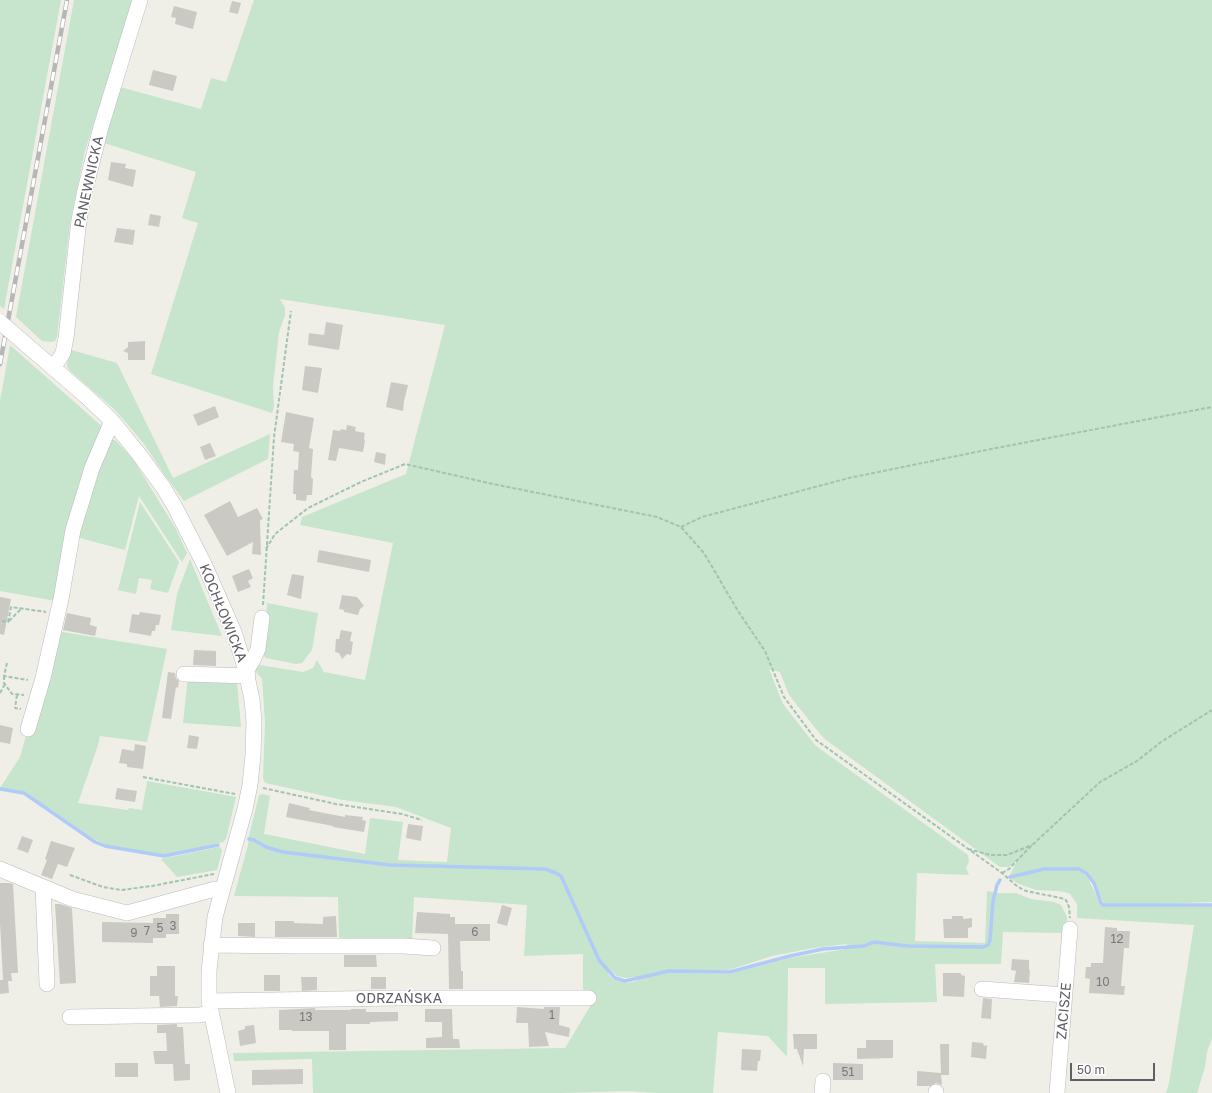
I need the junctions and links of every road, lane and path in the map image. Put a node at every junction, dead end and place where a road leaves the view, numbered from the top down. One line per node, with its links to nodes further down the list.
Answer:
1 (140, 0): 4 (street, PANEWNICKA)
2 (291, 311): 8 (path)
3 (0, 322): 4 (street, KOCHŁOWICKA, bridge)
4 (54, 367): 6 (street, KOCHŁOWICKA)
5 (1212, 407): 7 (path)
6 (112, 421): 10 (street); 15 (street, KOCHŁOWICKA)
7 (681, 527): 8 (path); 30 (path)
8 (266, 549): 11 (path)
9 (22, 608): 10 (path); 13 (path); 13 (path)
10 (57, 613): 18 (street)
11 (262, 618): 15 (street)
12 (2, 621): 13 (path)
13 (8, 622)
14 (7, 663): 17 (path)
15 (247, 673): 16 (street); 27 (street, KOCHŁOWICKA)
16 (184, 674)
17 (4, 676): 18 (path); 19 (path)
18 (41, 683): 25 (street)
19 (5, 684): 20 (path); 21 (path)
20 (0, 693)
21 (17, 695): 22 (path); 23 (path)
22 (25, 696)
23 (23, 710)
24 (1212, 710): 29 (path)
25 (28, 729)
26 (143, 777): 27 (path)
27 (249, 791): 28 (path); 34 (street, KOCHŁOWICKA)
28 (422, 820)
29 (1033, 845): 30 (path); 32 (path)
30 (967, 849): 32 (path)
31 (0, 869): 35 (street)
32 (1002, 873): 37 (path)
33 (70, 875): 34 (path)
34 (226, 876): 36 (street, KOCHŁOWICKA)
35 (43, 887): 36 (street); 40 (street)
36 (222, 891): 38 (street, KOCHŁOWICKA)
37 (1070, 929): 42 (street, ZACISZE)
38 (211, 945): 39 (street); 44 (street, KOCHŁOWICKA)
39 (433, 948)
40 (47, 984)
41 (982, 989): 42 (street)
42 (1065, 995): 47 (street, ZACISZE)
43 (589, 998): 44 (street, ODRZAŃSKA)
44 (210, 1007): 45 (street, ODRZAŃSKA); 46 (street, KOCHŁOWICKA)
45 (70, 1016)
46 (228, 1093)
47 (1057, 1093)

